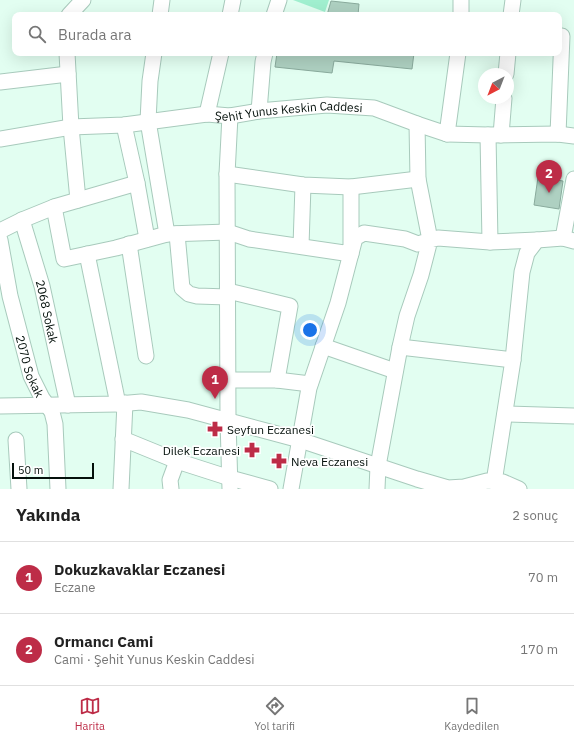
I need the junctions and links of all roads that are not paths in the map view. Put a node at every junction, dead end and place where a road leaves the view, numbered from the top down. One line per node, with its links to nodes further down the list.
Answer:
1 (83, 0): 7 (street)
2 (162, 0): 8 (street)
3 (233, 0): 9 (street)
4 (279, 0): 10 (street)
5 (461, 0): 11 (street)
6 (513, 0): 12 (street)
7 (71, 12)
8 (160, 12)
9 (231, 12)
10 (275, 12)
11 (460, 12)
12 (511, 12)
13 (565, 36): 32 (street)
14 (67, 56): 21 (street)
15 (154, 56): 27 (street)
16 (220, 56): 25 (street)
17 (264, 56): 24 (street)
18 (458, 56): 31 (street)
19 (508, 56): 20 (street)
20 (507, 68)
21 (68, 74): 22 (street); 30 (street)
22 (0, 82)
23 (502, 104): 33 (street)
24 (260, 111): 26 (street, Şehit Yunus Keskin Caddesi); 28 (street, Şehit Yunus Keskin Caddesi)
25 (207, 114): 26 (street, Şehit Yunus Keskin Caddesi); 27 (street, Şehit Yunus Keskin Caddesi)
26 (230, 116): 36 (street)
27 (148, 121): 29 (street, Şehit Yunus Keskin Caddesi); 47 (street)
28 (416, 124): 31 (street, Şehit Yunus Keskin Caddesi); 37 (street)
29 (124, 125): 30 (street, Şehit Yunus Keskin Caddesi); 39 (street)
30 (71, 127): 35 (street, Şehit Yunus Keskin Caddesi); 42 (street)
31 (447, 134): 33 (street, Şehit Yunus Keskin Caddesi)
32 (558, 134): 33 (street, Şehit Yunus Keskin Caddesi); 34 (street, Şehit Yunus Keskin Caddesi)
33 (494, 135): 53 (street)
34 (574, 136)
35 (0, 139)
36 (227, 174): 40 (street); 46 (street)
37 (418, 179): 41 (street); 51 (street)
38 (574, 179): 49 (street)
39 (137, 183): 42 (street); 48 (street)
40 (303, 185): 41 (street); 55 (street)
41 (351, 187): 57 (street)
42 (78, 200): 43 (street)
43 (54, 207): 44 (street); 56 (street)
44 (22, 220): 45 (street); 67 (street, 2068 Sokak)
45 (0, 231)
46 (228, 232): 47 (street); 55 (street); 58 (street)
47 (172, 234): 48 (street); 58 (street)
48 (147, 239): 54 (street)
49 (568, 239): 52 (street)
50 (0, 240): 69 (street, 2070 Sokak)
51 (430, 240): 53 (street); 57 (street); 60 (street)
52 (537, 240): 53 (street); 62 (street)
53 (490, 242)
54 (129, 244): 56 (street); 61 (street)
55 (301, 246): 57 (street)
56 (87, 254): 68 (street)
57 (350, 254): 59 (street)
58 (228, 294): 64 (street); 65 (street)
59 (323, 346): 63 (street); 66 (street)
60 (400, 347): 62 (street); 63 (street)
61 (146, 356)
62 (512, 360): 71 (street)
63 (396, 371): 78 (street)
64 (228, 380): 65 (street); 73 (street)
65 (277, 380): 66 (street)
66 (310, 384): 76 (street)
67 (68, 404): 68 (street); 69 (street)
68 (121, 404): 73 (street); 74 (street)
69 (48, 405): 70 (street); 82 (street, 2070 Sokak)
70 (0, 406)
71 (504, 414): 72 (street); 79 (street)
72 (574, 416)
73 (228, 420): 76 (street); 80 (street)
74 (123, 439): 77 (street); 83 (street)
75 (16, 440): 81 (street)
76 (300, 440): 78 (street); 86 (street)
77 (177, 461): 80 (street); 84 (street)
78 (378, 466): 79 (street); 87 (street)
79 (494, 482): 88 (street)
80 (230, 484): 85 (street)
81 (19, 489)
82 (58, 489)
83 (121, 489)
84 (171, 489)
85 (270, 489)
86 (291, 489)
87 (377, 489)
88 (519, 489)

